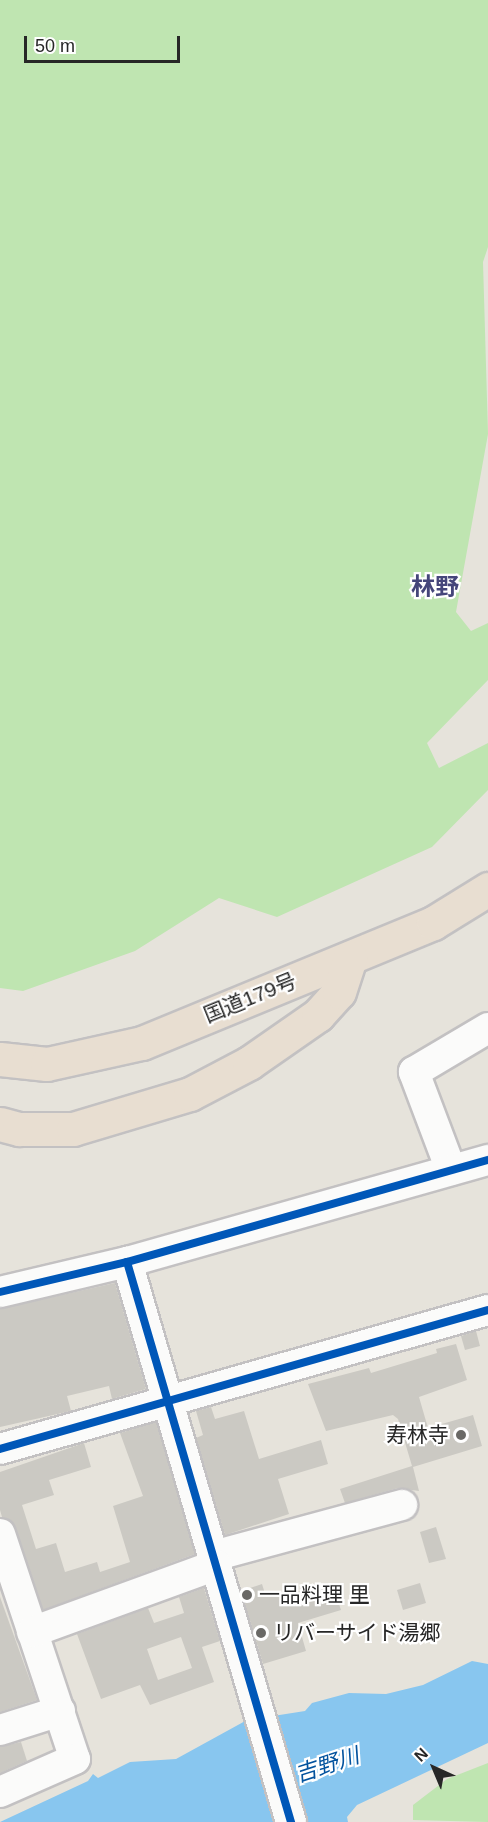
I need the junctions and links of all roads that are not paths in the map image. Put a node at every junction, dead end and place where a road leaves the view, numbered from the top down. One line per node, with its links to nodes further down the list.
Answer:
1 (488, 889): 2 (highway, 国道179号)
2 (350, 958): 4 (highway, 国道179号); 5 (highway)
3 (488, 1028): 7 (street)
4 (0, 1059)
5 (0, 1124)
6 (488, 1160): 7 (street)
7 (451, 1170): 8 (street)
8 (127, 1262): 9 (street); 11 (street)
9 (0, 1292)
10 (488, 1310): 11 (street)
11 (168, 1401): 12 (street); 15 (street)
12 (0, 1449)
13 (402, 1505): 15 (street)
14 (0, 1534): 16 (street)
15 (214, 1561): 16 (street); 20 (street)
16 (32, 1632): 17 (street)
17 (60, 1711): 18 (street); 19 (street)
18 (0, 1730)
19 (0, 1792)
20 (291, 1822)

